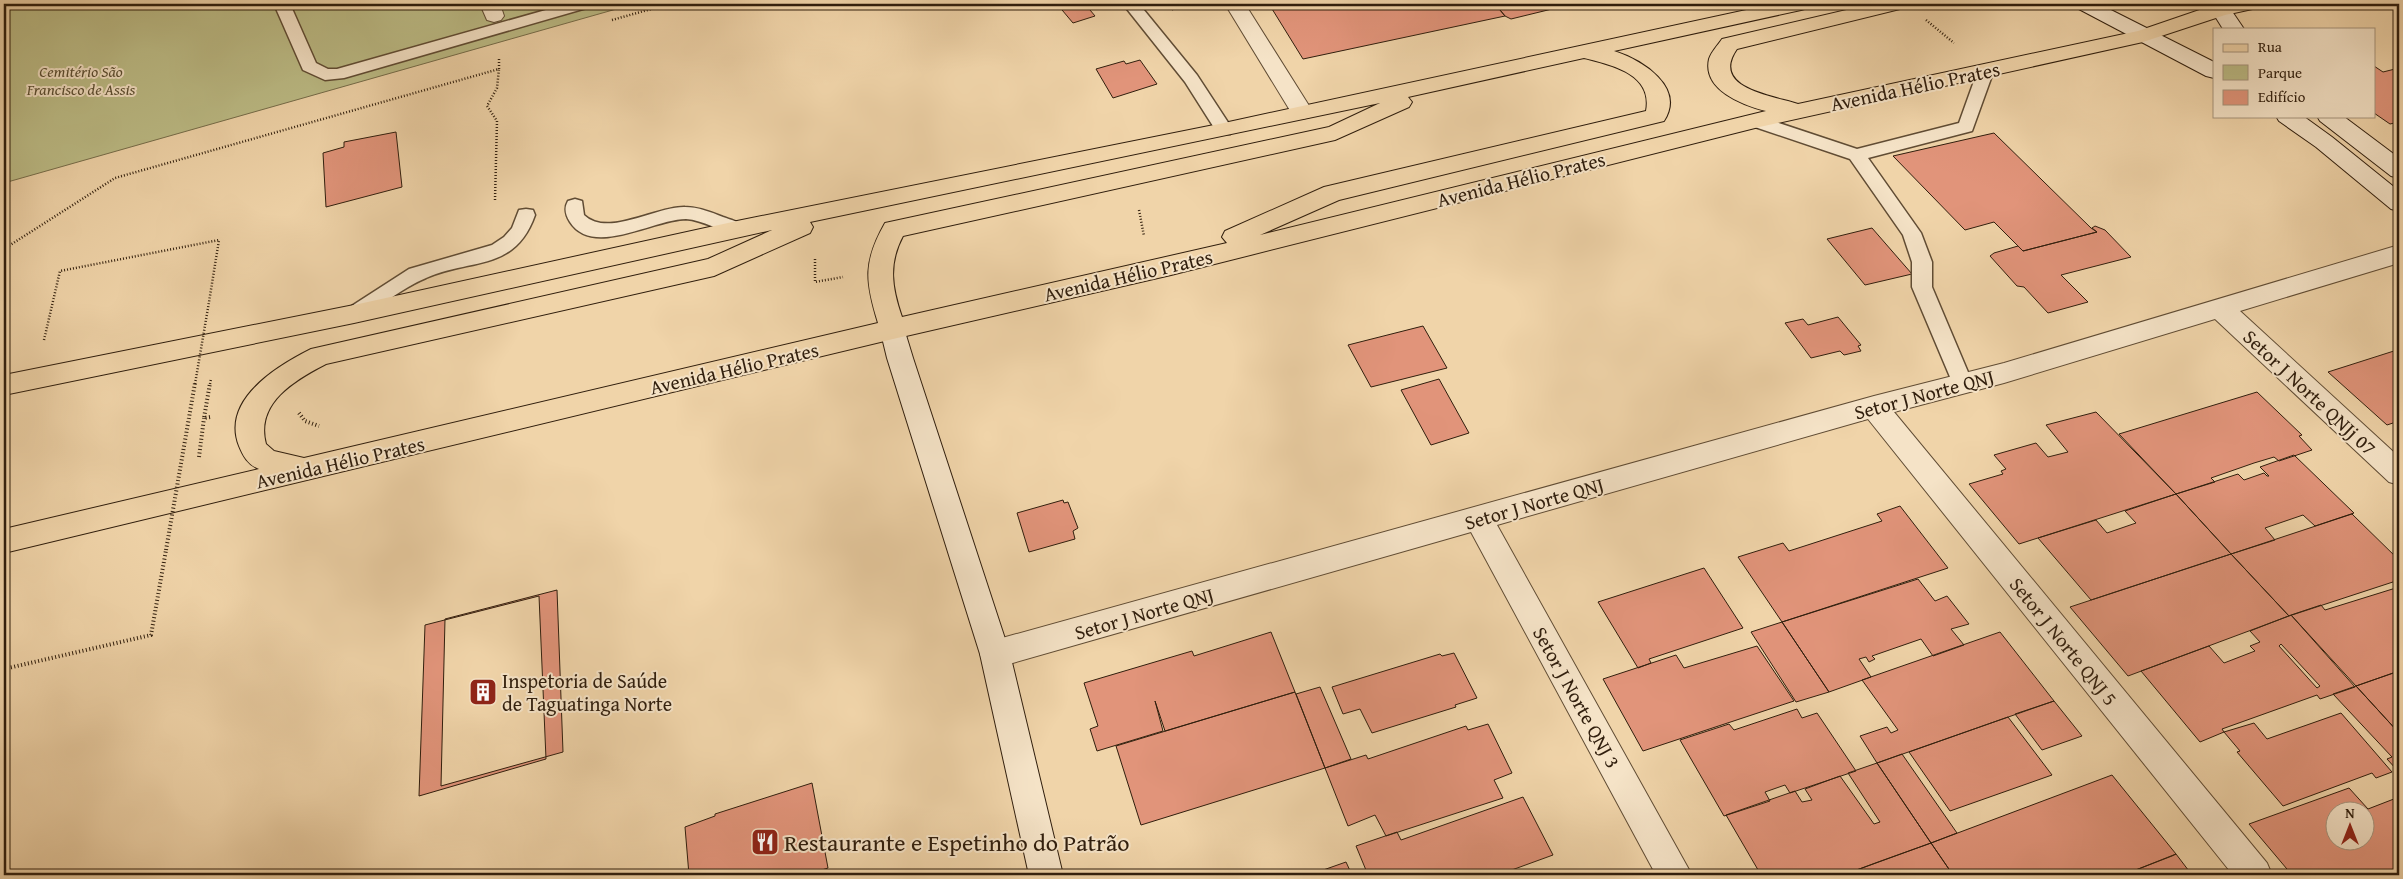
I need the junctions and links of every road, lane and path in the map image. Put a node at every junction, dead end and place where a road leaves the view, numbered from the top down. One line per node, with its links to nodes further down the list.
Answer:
1 (282, 4): 2 (lane)
2 (584, 4)
3 (669, 4): 12 (path)
4 (1131, 4): 27 (lane)
5 (1235, 4): 23 (street)
6 (1801, 4): 16 (main road)
7 (1897, 4): 22 (main road)
8 (2084, 4): 14 (street)
9 (2250, 4): 10 (main road, Avenida Hélio Prates)
10 (2217, 6): 13 (street); 14 (main road, Avenida Hélio Prates)
11 (1922, 16): 15 (path)
12 (603, 23)
13 (2233, 28)
14 (2143, 36): 19 (main road, Avenida Hélio Prates); 20 (street)
15 (1958, 47)
16 (1584, 52): 21 (main road); 39 (main road)
17 (499, 54): 18 (path)
18 (499, 69): 34 (path); 37 (path)
19 (1986, 70): 22 (main road, Avenida Hélio Prates); 28 (lane)
20 (2213, 71)
21 (1440, 83): 23 (main road); 44 (main road)
22 (1811, 108): 26 (main road, Avenida Hélio Prates)
23 (1302, 112): 27 (main road)
24 (2290, 118): 30 (street)
25 (2331, 118): 29 (street)
26 (1755, 121): 28 (lane); 39 (main road, Avenida Hélio Prates)
27 (1224, 130): 33 (main road)
28 (1856, 155): 48 (lane)
29 (2399, 170)
30 (2399, 203)
31 (575, 205): 35 (lane)
32 (1138, 206): 36 (path)
33 (843, 207): 35 (main road); 51 (main road)
34 (524, 220): 42 (lane)
35 (736, 229): 42 (main road)
36 (1145, 239)
37 (4, 249)
38 (2399, 254): 40 (street, Setor J Norte QNJ)
39 (1171, 266): 44 (main road, Avenida Hélio Prates)
40 (2221, 309): 48 (street, Setor J Norte QNJ); 52 (street, Setor J Norte QNJj 07)
41 (216, 313): 43 (path)
42 (354, 314): 49 (main road)
43 (198, 317)
44 (893, 329): 51 (main road, Avenida Hélio Prates); 55 (street)
45 (54, 339): 46 (path)
46 (44, 340): 47 (path); 56 (path, bridge)
47 (36, 342)
48 (1963, 384): 50 (street, Setor J Norte QNJ)
49 (4, 385)
50 (1874, 407): 53 (street, Setor J Norte QNJ); 59 (street, Setor J Norte QNJ 5)
51 (308, 470): 54 (main road, Avenida Hélio Prates)
52 (2399, 474)
53 (1479, 519): 55 (street, Setor J Norte QNJ); 58 (street, Setor J Norte QNJ 3)
54 (4, 542)
55 (994, 654): 57 (street)
56 (4, 670)
57 (1046, 875)
58 (1675, 875)
59 (2255, 875)

